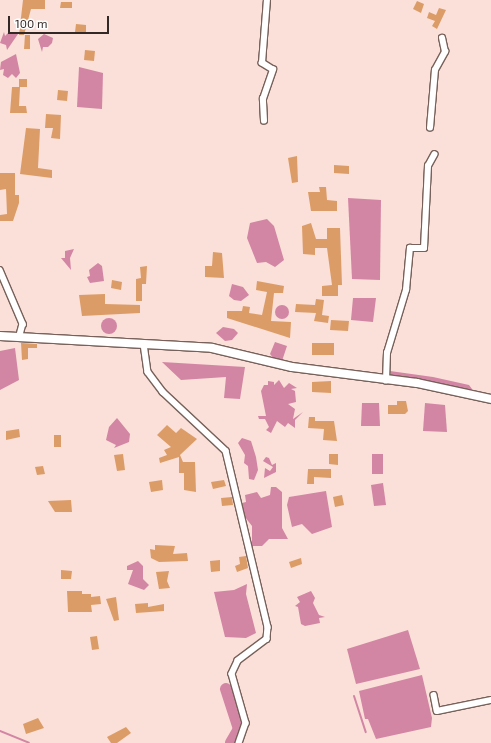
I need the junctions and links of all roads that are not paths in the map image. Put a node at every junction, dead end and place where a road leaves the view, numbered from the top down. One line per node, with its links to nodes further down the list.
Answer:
1 (267, 0): 3 (street)
2 (442, 38): 4 (street)
3 (264, 121)
4 (430, 128)
5 (434, 155): 10 (street)
6 (0, 270): 7 (street)
7 (20, 335): 8 (main road); 9 (main road)
8 (0, 336)
9 (144, 344): 10 (main road); 14 (street)
10 (386, 381): 11 (main road)
11 (491, 399)
12 (434, 695): 13 (street)
13 (491, 700)
14 (239, 743)

